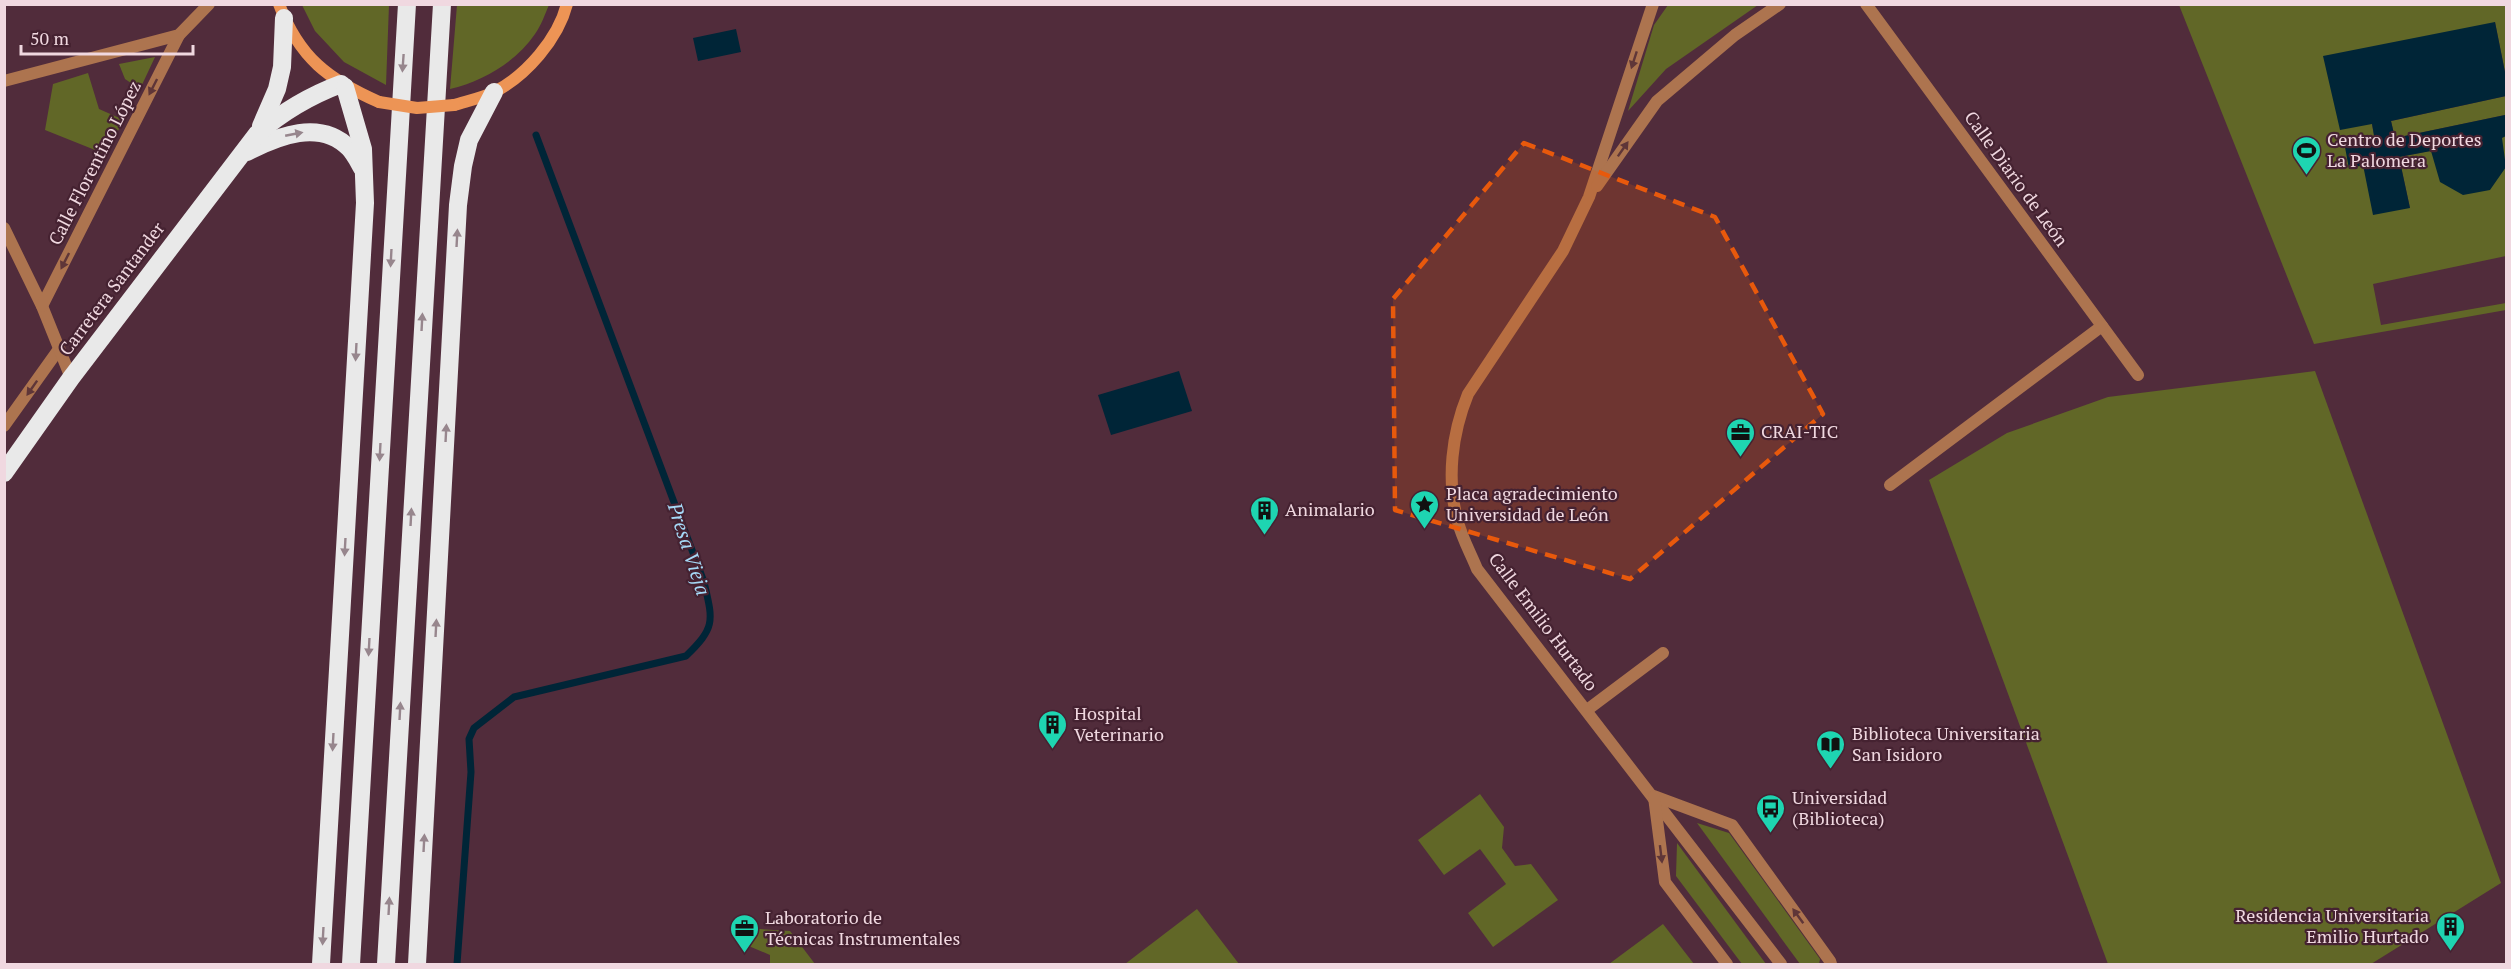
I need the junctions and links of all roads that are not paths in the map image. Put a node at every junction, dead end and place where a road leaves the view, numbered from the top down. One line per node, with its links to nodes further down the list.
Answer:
1 (209, 4): 9 (street)
2 (407, 4): 30 (highway, one-way to 30)
3 (442, 4): 31 (highway, one-way to 3)
4 (567, 4): 12 (street)
5 (1653, 4): 16 (street, Calle Emilio Hurtado, one-way to 16)
6 (1780, 4): 16 (street, Calle Emilio Hurtado, one-way to 6)
7 (1866, 4): 19 (street, Calle Diario de León)
8 (282, 11): 11 (street); 13 (highway)
9 (179, 35): 10 (street); 18 (street, Calle Florentino López, one-way to 18)
10 (4, 81)
11 (343, 86): 12 (street, bridge); 13 (highway); 15 (highway)
12 (494, 92): 32 (highway, one-way to 12)
13 (257, 134): 14 (highway, Carretera Santander)
14 (240, 155): 15 (highway, one-way to 15); 22 (highway, Carretera Santander)
15 (365, 172): 29 (highway, one-way to 29)
16 (1589, 197): 27 (street, Calle Emilio Hurtado)
17 (4, 228): 18 (street)
18 (42, 306): 20 (street)
19 (2102, 326): 21 (street, Calle Diario de León); 25 (street)
20 (59, 349): 22 (street); 23 (street, Carretera Santander, one-way to 23)
21 (2138, 375)
22 (71, 378): 24 (highway, Carretera Santander)
23 (4, 426)
24 (4, 473)
25 (1890, 484)
26 (1663, 653): 27 (street)
27 (1587, 710): 28 (street, Calle Emilio Hurtado)
28 (1654, 796): 33 (street, one-way to 33); 34 (street, Calle Emilio Hurtado); 35 (street, one-way to 28)
29 (321, 964)
30 (351, 964)
31 (386, 964)
32 (417, 964)
33 (1727, 964)
34 (1781, 964)
35 (1831, 964)

